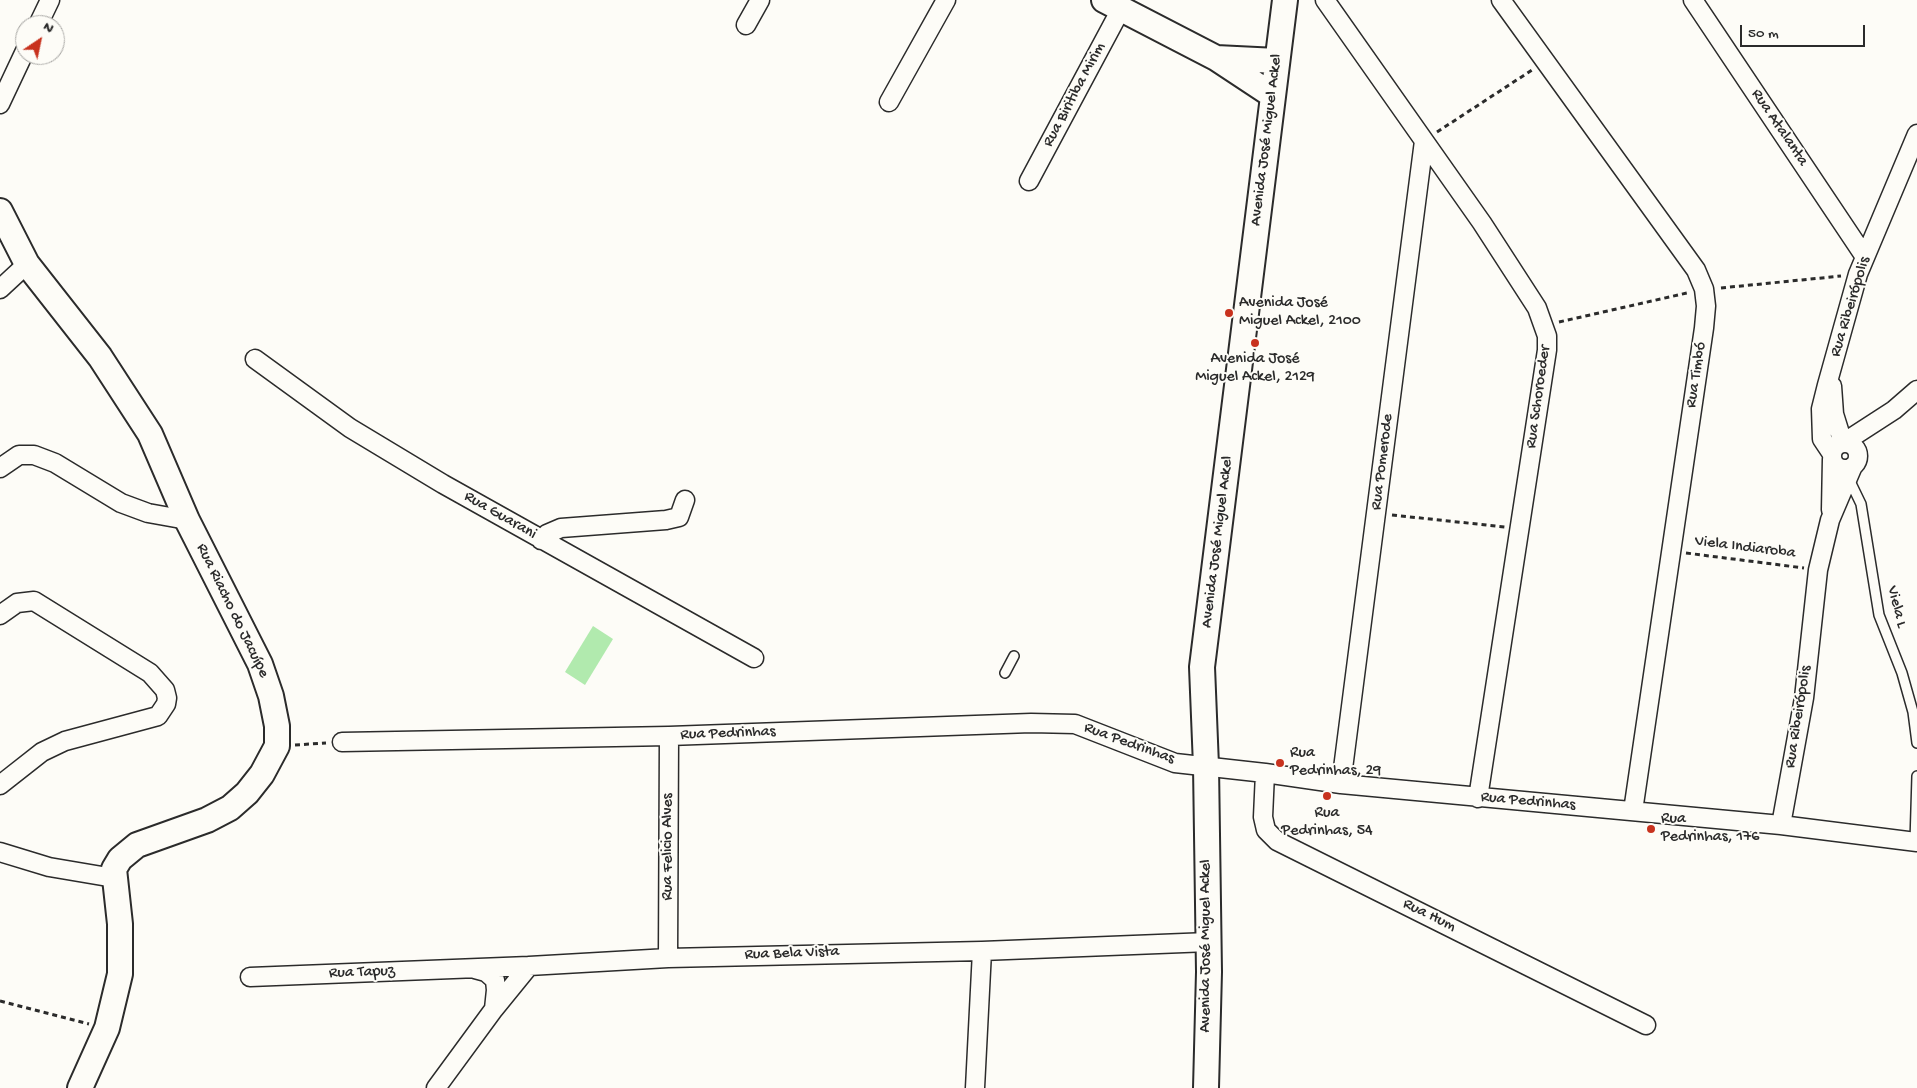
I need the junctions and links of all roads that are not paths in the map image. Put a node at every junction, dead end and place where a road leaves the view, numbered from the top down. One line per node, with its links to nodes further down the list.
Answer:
1 (50, 0): 9 (street)
2 (760, 0): 10 (street)
3 (946, 0): 15 (street)
4 (1286, 0): 12 (street, Avenida José Miguel Ackel)
5 (1325, 0): 18 (street, Rua Schoroeder)
6 (1502, 0): 47 (street, Rua Timbó)
7 (1693, 0): 21 (street, Rua Atalanta)
8 (1112, 4): 11 (street); 19 (street, Rua Biritiba Mirim)
9 (43, 15)
10 (746, 25)
11 (1216, 58): 12 (street); 14 (street)
12 (1277, 61): 14 (street, Avenida José Miguel Ackel)
13 (18, 65): 16 (street)
14 (1272, 95): 41 (street, Avenida José Miguel Ackel)
15 (889, 102)
16 (0, 104)
17 (1917, 134): 21 (street, Rua Ribeirópolis)
18 (1424, 141): 44 (street, Rua Pomerode); 46 (street, Rua Schoroeder)
19 (1029, 181)
20 (0, 211): 22 (street, Rua Riacho do Jacuípe)
21 (1865, 257): 27 (street, Rua Ribeirópolis)
22 (27, 264): 23 (street); 31 (street, Rua Riacho do Jacuípe)
23 (0, 289)
24 (255, 359): 33 (street, Rua Guarani)
25 (1917, 390): 26 (street)
26 (1894, 410): 27 (street); 28 (street, Rua Ribeirópolis)
27 (1836, 452): 28 (street); 28 (street); 32 (street, Rua Ribeirópolis)
28 (1853, 466): 32 (street, Rua Ribeirópolis); 40 (lane, Viela L)
29 (0, 468): 31 (street)
30 (685, 500): 33 (street)
31 (187, 520): 51 (street, Rua Riacho do Jacuípe)
32 (1830, 520): 48 (street, Rua Ribeirópolis)
33 (541, 540): 36 (street, Rua Guarani)
34 (0, 615): 45 (street)
35 (1014, 656): 37 (lane)
36 (754, 658)
37 (1005, 673)
38 (669, 736): 39 (street, Rua Pedrinhas); 41 (street, Rua Pedrinhas); 54 (street, Rua Felicio Alves)
39 (342, 742)
40 (1917, 744)
41 (1206, 766): 42 (street, Rua Pedrinhas); 52 (street, Avenida José Miguel Ackel)
42 (1265, 773): 44 (street, Rua Pedrinhas); 59 (street, Rua Hum)
43 (1917, 776): 49 (lane)
44 (1341, 784): 46 (street, Rua Pedrinhas)
45 (0, 785)
46 (1478, 798): 47 (street, Rua Pedrinhas)
47 (1633, 811): 48 (street, Rua Pedrinhas)
48 (1781, 824): 49 (street, Rua Pedrinhas)
49 (1916, 842)
50 (0, 852): 51 (street)
51 (114, 878): 60 (street)
52 (1209, 942): 53 (street, Rua Bela Vista); 63 (street, Avenida José Miguel Ackel)
53 (982, 951): 54 (street, Rua Bela Vista); 62 (street)
54 (668, 958): 55 (street, Rua Bela Vista)
55 (529, 966): 56 (street, Rua Tapuz); 58 (street)
56 (474, 968): 57 (street, Rua Tapuz); 58 (street)
57 (250, 978)
58 (494, 1009): 61 (street)
59 (1646, 1025)
60 (80, 1088)
61 (436, 1088)
62 (975, 1088)
63 (1206, 1088)

